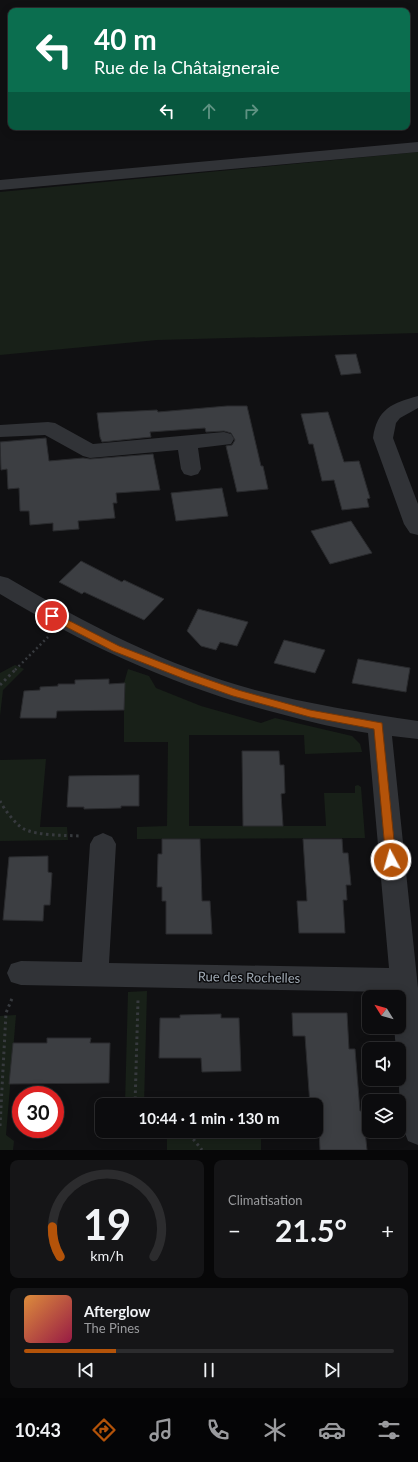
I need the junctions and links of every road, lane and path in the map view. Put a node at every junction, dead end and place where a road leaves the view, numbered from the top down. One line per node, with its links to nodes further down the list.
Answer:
1 (418, 147): 2 (street)
2 (0, 185)
3 (418, 402): 8 (street)
4 (0, 431): 6 (street)
5 (224, 439): 6 (street)
6 (187, 443): 7 (street)
7 (192, 469)
8 (418, 528)
9 (0, 584): 10 (street)
10 (64, 622): 11 (path); 12 (street)
11 (0, 685)
12 (379, 726): 13 (street); 18 (street)
13 (418, 730)
14 (0, 801): 15 (path)
15 (103, 844): 17 (street)
16 (21, 973): 17 (street, Rue des Rochelles); 22 (path)
17 (95, 974): 18 (street, Rue des Rochelles)
18 (403, 980): 21 (street)
19 (138, 995): 20 (path)
20 (135, 1098)
21 (418, 1124)
22 (0, 1126)
23 (190, 1138): 24 (path)
24 (202, 1150)

